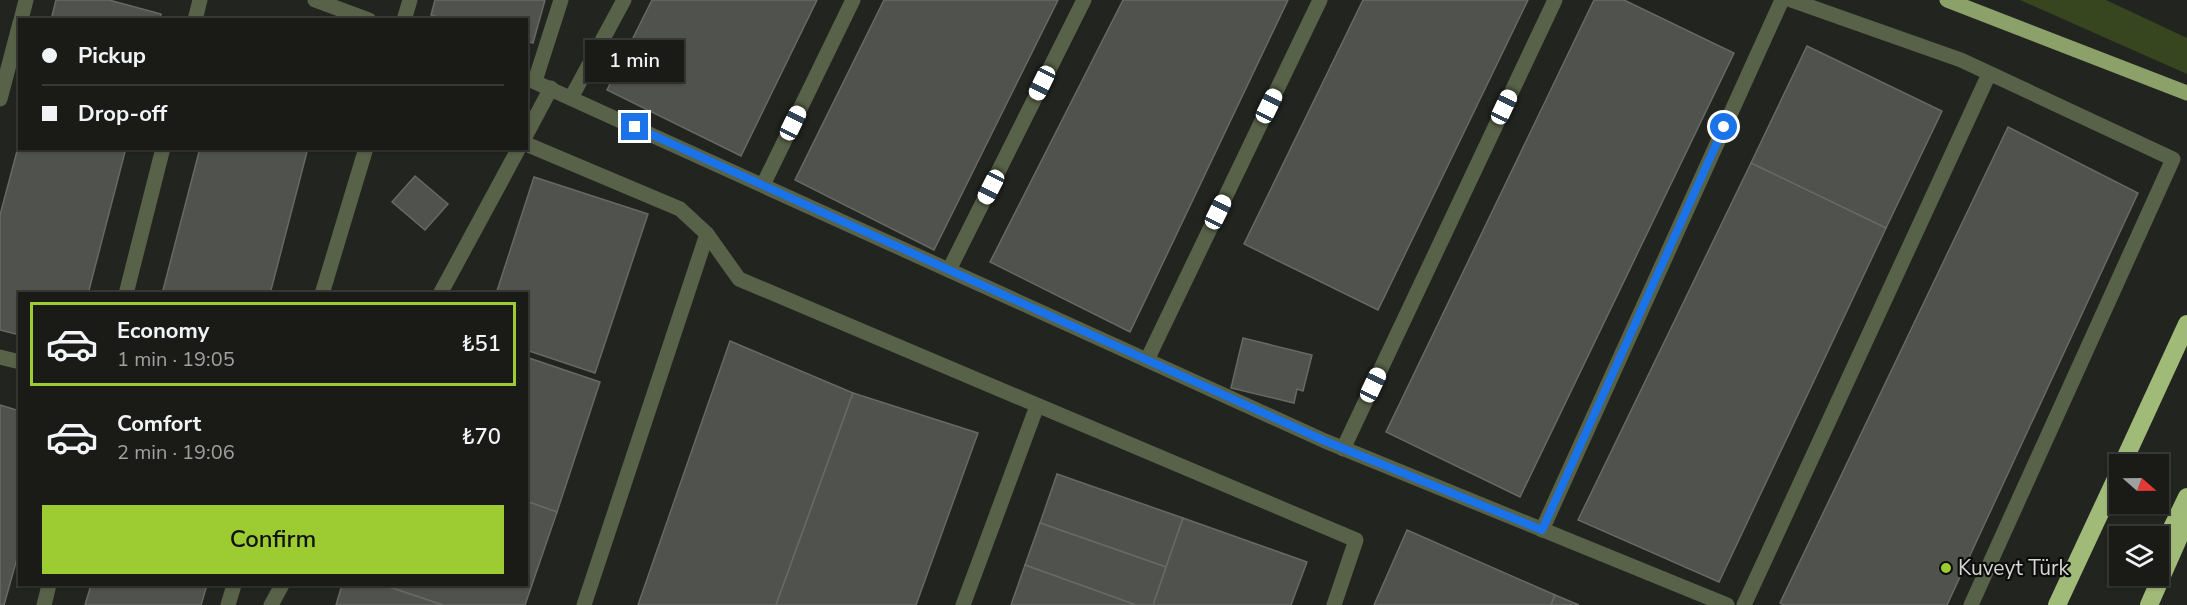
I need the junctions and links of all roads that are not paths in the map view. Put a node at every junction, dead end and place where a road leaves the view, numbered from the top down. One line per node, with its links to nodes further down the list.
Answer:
1 (26, 0): 14 (street)
2 (200, 0): 15 (street)
3 (315, 0): 16 (street)
4 (410, 0): 17 (street)
5 (561, 0): 20 (street)
6 (624, 0): 23 (street)
7 (853, 0): 30 (street)
8 (1084, 0): 32 (street)
9 (1320, 0): 38 (street)
10 (1555, 0): 41 (street)
11 (1782, 0): 46 (street)
12 (1791, 0): 19 (street)
13 (1947, 0): 22 (main road)
14 (21, 18)
15 (196, 18)
16 (364, 18)
17 (406, 18)
18 (18, 29): 24 (street)
19 (1989, 74): 59 (street); 60 (street)
20 (531, 79): 21 (street)
21 (551, 88): 23 (street); 25 (street)
22 (2185, 92)
23 (571, 98): 30 (street)
24 (0, 99)
25 (528, 131)
26 (528, 145): 31 (street)
27 (162, 150): 33 (street)
28 (365, 150): 34 (street)
29 (518, 150): 35 (street)
30 (763, 185): 32 (street)
31 (707, 234): 40 (street); 55 (street)
32 (950, 270): 38 (street)
33 (127, 292)
34 (323, 292)
35 (441, 292)
36 (2187, 324): 42 (highway)
37 (0, 357): 39 (street)
38 (1147, 360): 41 (street)
39 (18, 362)
40 (1037, 406): 56 (street); 57 (street)
41 (1343, 449): 46 (street)
42 (2127, 454)
43 (2109, 494): 61 (highway)
44 (2187, 497): 47 (highway)
45 (2187, 519): 63 (highway)
46 (1542, 530): 58 (street)
47 (2169, 534)
48 (49, 586): 52 (street)
49 (234, 586): 53 (street)
50 (281, 586): 54 (street)
51 (2144, 586): 62 (highway)
52 (44, 605)
53 (228, 605)
54 (271, 605)
55 (585, 605)
56 (963, 605)
57 (1334, 605)
58 (1727, 605)
59 (1744, 605)
60 (1971, 605)
61 (2057, 605)
62 (2135, 605)
63 (2149, 605)

